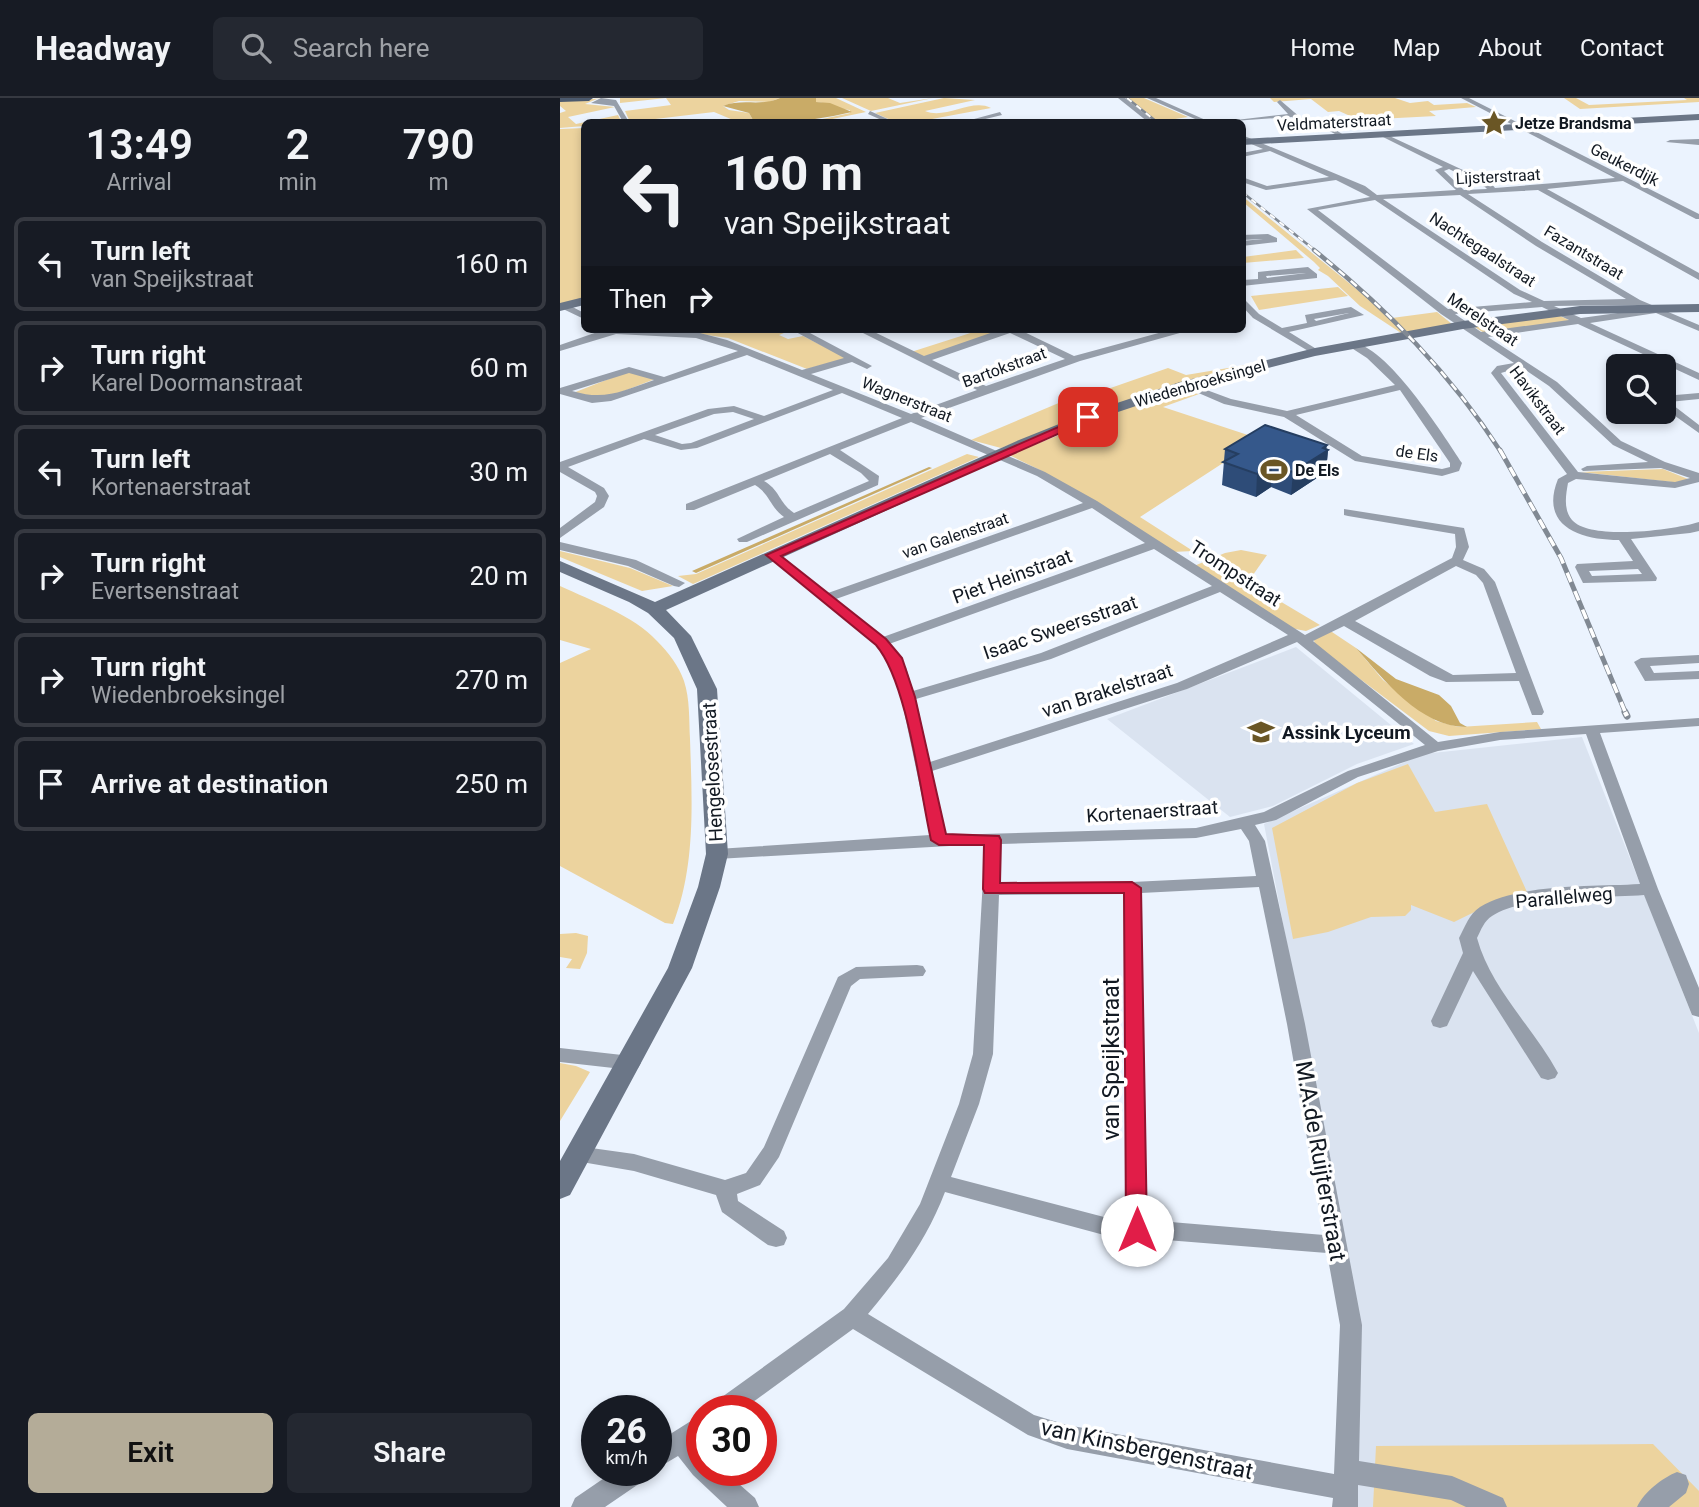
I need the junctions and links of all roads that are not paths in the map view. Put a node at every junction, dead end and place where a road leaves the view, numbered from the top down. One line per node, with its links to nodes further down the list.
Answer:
1 (589, 98): 5 (main road)
2 (1121, 98): 15 (street)
3 (1150, 98): 16 (street)
4 (1464, 98): 18 (street, Geukerdijk)
5 (560, 99)
6 (1280, 102): 10 (street)
7 (615, 104): 12 (street)
8 (870, 113): 13 (street)
9 (1000, 114): 14 (street)
10 (1297, 117): 17 (street); 20 (street)
11 (1699, 117): 18 (street, Veldmaterstraat)
12 (625, 119)
13 (883, 119)
14 (985, 119)
15 (1148, 119)
16 (1200, 119)
17 (1246, 120)
18 (1521, 127): 19 (street, Veldmaterstraat); 26 (street, Geukerdijk)
19 (1383, 135): 20 (street, Veldmaterstraat); 24 (street)
20 (1344, 137): 21 (street, Veldmaterstraat)
21 (1246, 140): 22 (street, Nachtegaalstraat)
22 (1271, 149): 23 (street); 25 (street, Nachtegaalstraat)
23 (1246, 154)
24 (1450, 167): 29 (street); 30 (street, Fazantstraat)
25 (1337, 178): 27 (street); 31 (street, Nachtegaalstraat)
26 (1623, 179): 28 (street, Lijsterstraat); 33 (street, Geukerdijk)
27 (1246, 180)
28 (1539, 188): 29 (street, Lijsterstraat); 37 (street)
29 (1492, 190): 30 (street, Lijsterstraat)
30 (1460, 192): 31 (street, Lijsterstraat); 44 (street, Fazantstraat)
31 (1376, 197): 41 (street, Nachtegaalstraat); 46 (street, Merelstraat)
32 (1699, 203): 33 (street)
33 (1674, 205): 34 (street, Geukerdijk)
34 (1699, 217)
35 (1246, 238): 36 (street)
36 (1246, 244)
37 (1699, 277)
38 (1263, 281): 38 (street); 39 (street)
39 (1246, 283)
40 (581, 302): 43 (street)
41 (1543, 304): 44 (street, Wiedenbroeksingel); 46 (street, Wiedenbroeksingel); 47 (street, Nachtegaalstraat)
42 (1246, 305): 49 (street)
43 (562, 307): 48 (street)
44 (1647, 307): 45 (street, Wiedenbroeksingel); 47 (street, Wiedenbroeksingel); 51 (street, Wiedenbroeksingel); 54 (street, Fazantstraat)
45 (1699, 308)
46 (1444, 312): 53 (street, Merelstraat)
47 (1560, 312): 51 (street, Nachtegaalstraat); 53 (street, Wiedenbroeksingel)
48 (581, 315)
49 (1256, 316): 50 (street); 55 (street)
50 (1246, 317)
51 (1579, 321): 64 (street, Wiedenbroeksingel); 76 (street, Nachtegaalstraat)
52 (1313, 324): 55 (street)
53 (1463, 325): 64 (street, Merelstraat); 65 (street, Wiedenbroeksingel)
54 (1699, 328)
55 (1279, 331): 68 (street)
56 (604, 333): 66 (street)
57 (682, 333): 67 (street, Wagnerstraat)
58 (803, 333): 70 (street, Wagnerstraat)
59 (868, 333): 69 (street)
60 (969, 333): 69 (street)
61 (1008, 333): 71 (street)
62 (1018, 333): 72 (street)
63 (1170, 333): 72 (street, Bartokstraat)
64 (1479, 335): 73 (street, Merelstraat)
65 (1353, 345): 68 (street, Wiedenbroeksingel); 79 (street, de Els)
66 (560, 348)
67 (746, 352): 75 (street, Wagnerstraat); 77 (street)
68 (1315, 352): 78 (street, Wiedenbroeksingel)
69 (909, 353): 71 (street)
70 (852, 359): 74 (street, Wagnerstraat); 75 (street, Wagnerstraat)
71 (923, 359): 81 (street)
72 (1072, 359): 81 (street, Bartokstraat)
73 (1522, 364): 93 (street, Merelstraat); 95 (street, Havikstraat)
74 (867, 366)
75 (802, 373): 80 (street, Wagnerstraat)
76 (1699, 377)
77 (665, 380): 82 (street); 82 (street)
78 (1185, 385): 86 (street, de Els); 92 (street, Wiedenbroeksingel)
79 (1402, 386): 86 (street, de Els); 86 (street, de Els)
80 (842, 390): 87 (street, Wagnerstraat); 88 (street)
81 (986, 390): 87 (street, Bartokstraat)
82 (561, 391)
83 (1699, 396): 84 (street)
84 (1676, 399)
85 (1676, 411): 89 (street)
86 (1287, 414)
87 (912, 417): 91 (street, Bartokstraat); 92 (street, Wagnerstraat)
88 (762, 419): 90 (street); 90 (street)
89 (1699, 430)
90 (645, 436): 94 (street)
91 (831, 450): 99 (street, Bartokstraat); 103 (street)
92 (1000, 454): 100 (street, Trompstraat); 110 (street, Wiedenbroeksingel)
93 (1661, 464): 95 (street); 97 (street, Merelstraat)
94 (560, 466): 96 (street)
95 (1573, 472): 97 (street); 106 (street)
96 (576, 475): 98 (street); 105 (street)
97 (1699, 478)
98 (560, 481)
99 (755, 481): 101 (street, Bartokstraat); 103 (street)
100 (1093, 504): 108 (street, Trompstraat); 116 (street, van Galenstraat)
101 (690, 507)
102 (1348, 512): 111 (street)
103 (792, 517): 107 (street)
104 (1699, 526): 106 (street)
105 (560, 534)
106 (1621, 534): 112 (street)
107 (743, 538)
108 (1155, 544): 115 (street, Trompstraat); 120 (street, Piet Heinstraat)
109 (560, 546): 114 (street)
110 (772, 555): 116 (street); 117 (street, Wiedenbroeksingel)
111 (1456, 561): 118 (street, van Brakelstraat); 123 (street)
112 (1642, 565)
113 (560, 566): 117 (street, Hengelosestraat)
114 (678, 583)
115 (1221, 587): 119 (street, Trompstraat); 124 (street, Isaac Sweersstraat)
116 (827, 598): 120 (street)
117 (654, 609): 133 (street, Hengelosestraat)
118 (1345, 621): 119 (street, van Brakelstraat); 123 (street)
119 (1301, 638): 128 (street, Trompstraat); 129 (street, van Brakelstraat)
120 (881, 642): 124 (street)
121 (1699, 660): 122 (street)
122 (1699, 676)
123 (1522, 677): 125 (street)
124 (908, 697): 129 (street)
125 (1537, 712)
126 (1699, 722): 127 (street, Kortenaerstraat)
127 (1592, 730): 128 (street, Kortenaerstraat); 137 (street)
128 (1435, 747): 130 (street, Kortenaerstraat)
129 (923, 767): 131 (street)
130 (1245, 822): 132 (street, Kortenaerstraat); 134 (street, M.A.de Ruijterstraat)
131 (939, 840): 132 (street, Kortenaerstraat); 133 (street, Kortenaerstraat)
132 (993, 840): 136 (street)
133 (717, 854): 143 (street, Hengelosestraat)
134 (1266, 881): 135 (street); 151 (street, M.A.de Ruijterstraat)
135 (1132, 888): 136 (street); 149 (street, van Speijkstraat)
136 (991, 889): 146 (street)
137 (1650, 889): 138 (street, Parallelweg); 140 (street)
138 (1472, 953): 141 (street, Parallelweg); 144 (street)
139 (917, 971): 148 (street)
140 (1699, 1010)
141 (1440, 1021)
142 (560, 1055): 143 (street)
143 (631, 1063): 145 (street, Hengelosestraat)
144 (1548, 1073)
145 (577, 1154): 147 (street, Hengelosestraat); 148 (street)
146 (939, 1182): 149 (street); 152 (street)
147 (560, 1187)
148 (725, 1189): 150 (street)
149 (1137, 1230): 151 (street)
150 (776, 1238)
151 (1337, 1245): 161 (street, M.A.de Ruijterstraat)
152 (852, 1316): 153 (street); 161 (street, van Kinsbergenstraat)
153 (744, 1395)
154 (686, 1436): 155 (street)
155 (680, 1440): 156 (street); 157 (street)
156 (672, 1446)
157 (686, 1448)
158 (1677, 1483): 165 (street)
159 (614, 1486): 162 (street)
160 (722, 1486): 163 (street)
161 (1346, 1489): 164 (street, van Kinsbergenstraat)
162 (584, 1507)
163 (746, 1507)
164 (1494, 1507)
165 (1650, 1507)

